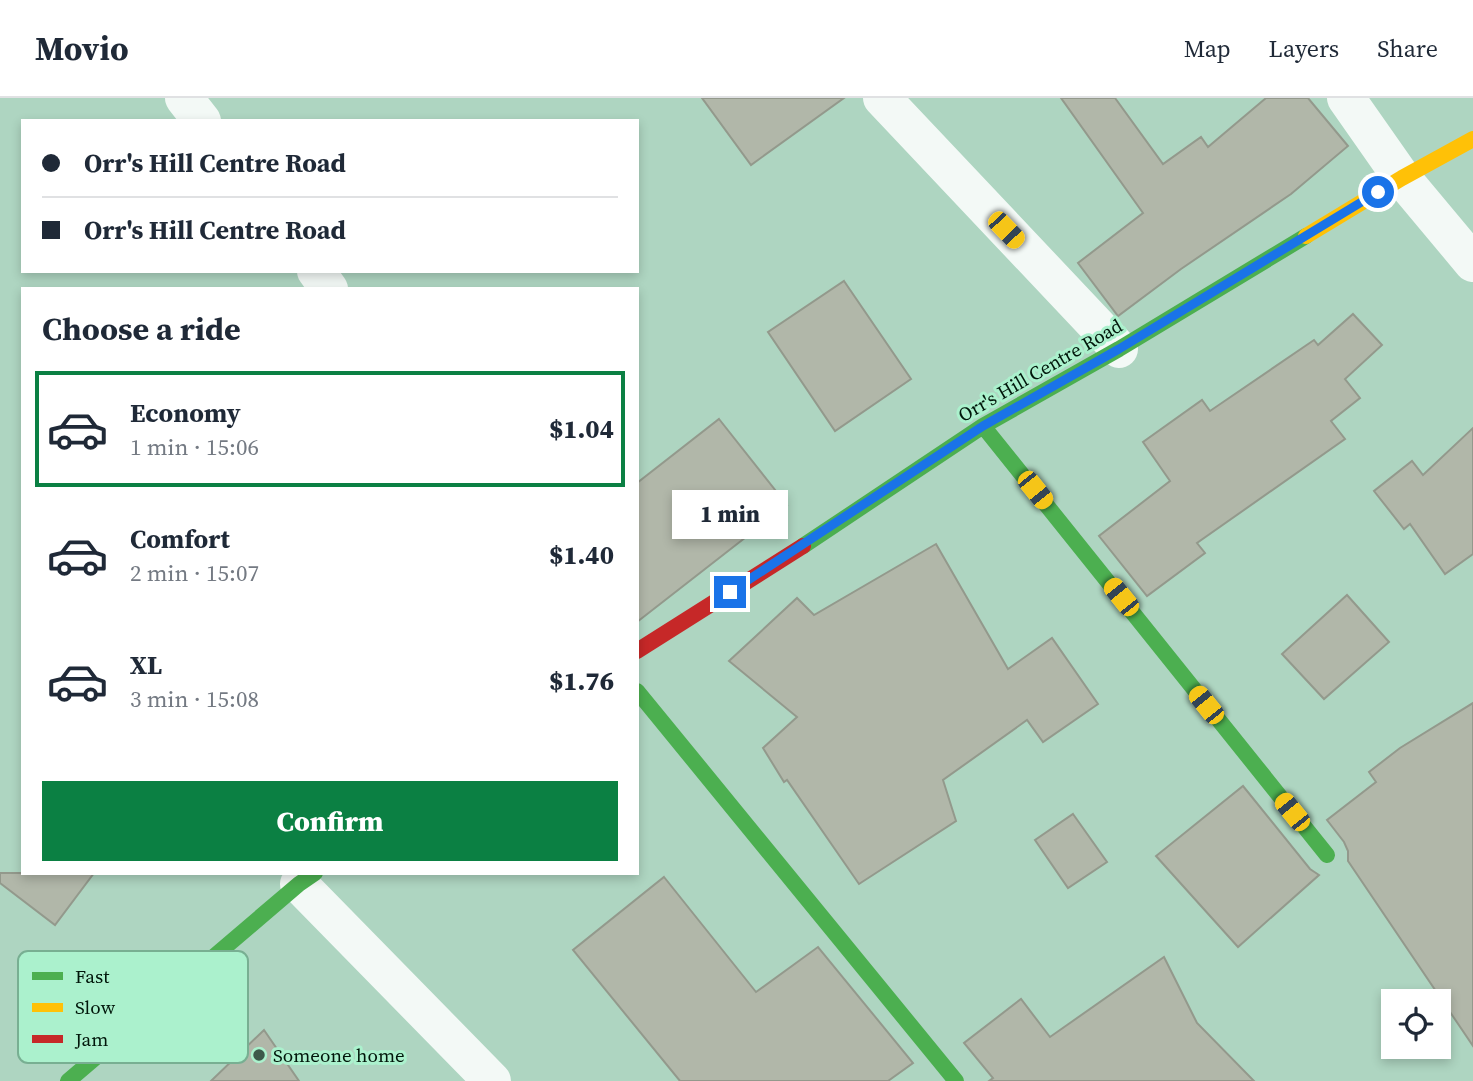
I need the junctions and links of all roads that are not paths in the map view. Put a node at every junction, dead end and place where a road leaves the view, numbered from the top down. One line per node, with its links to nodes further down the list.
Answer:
1 (184, 98): 4 (street)
2 (882, 98): 8 (street)
3 (1346, 98): 6 (street)
4 (200, 119)
5 (1473, 139): 6 (street, Orr's Hill Centre Road)
6 (1402, 178): 7 (street); 8 (street, Orr's Hill Centre Road)
7 (1473, 263)
8 (1119, 349): 9 (street, Orr's Hill Centre Road)
9 (983, 426): 10 (street, Orr's Hill Centre Road); 12 (street)
10 (639, 650)
11 (639, 693): 18 (street)
12 (1327, 855)
13 (307, 879): 14 (street); 16 (street)
14 (222, 951)
15 (89, 1063): 17 (street)
16 (489, 1080)
17 (68, 1081)
18 (956, 1081)

